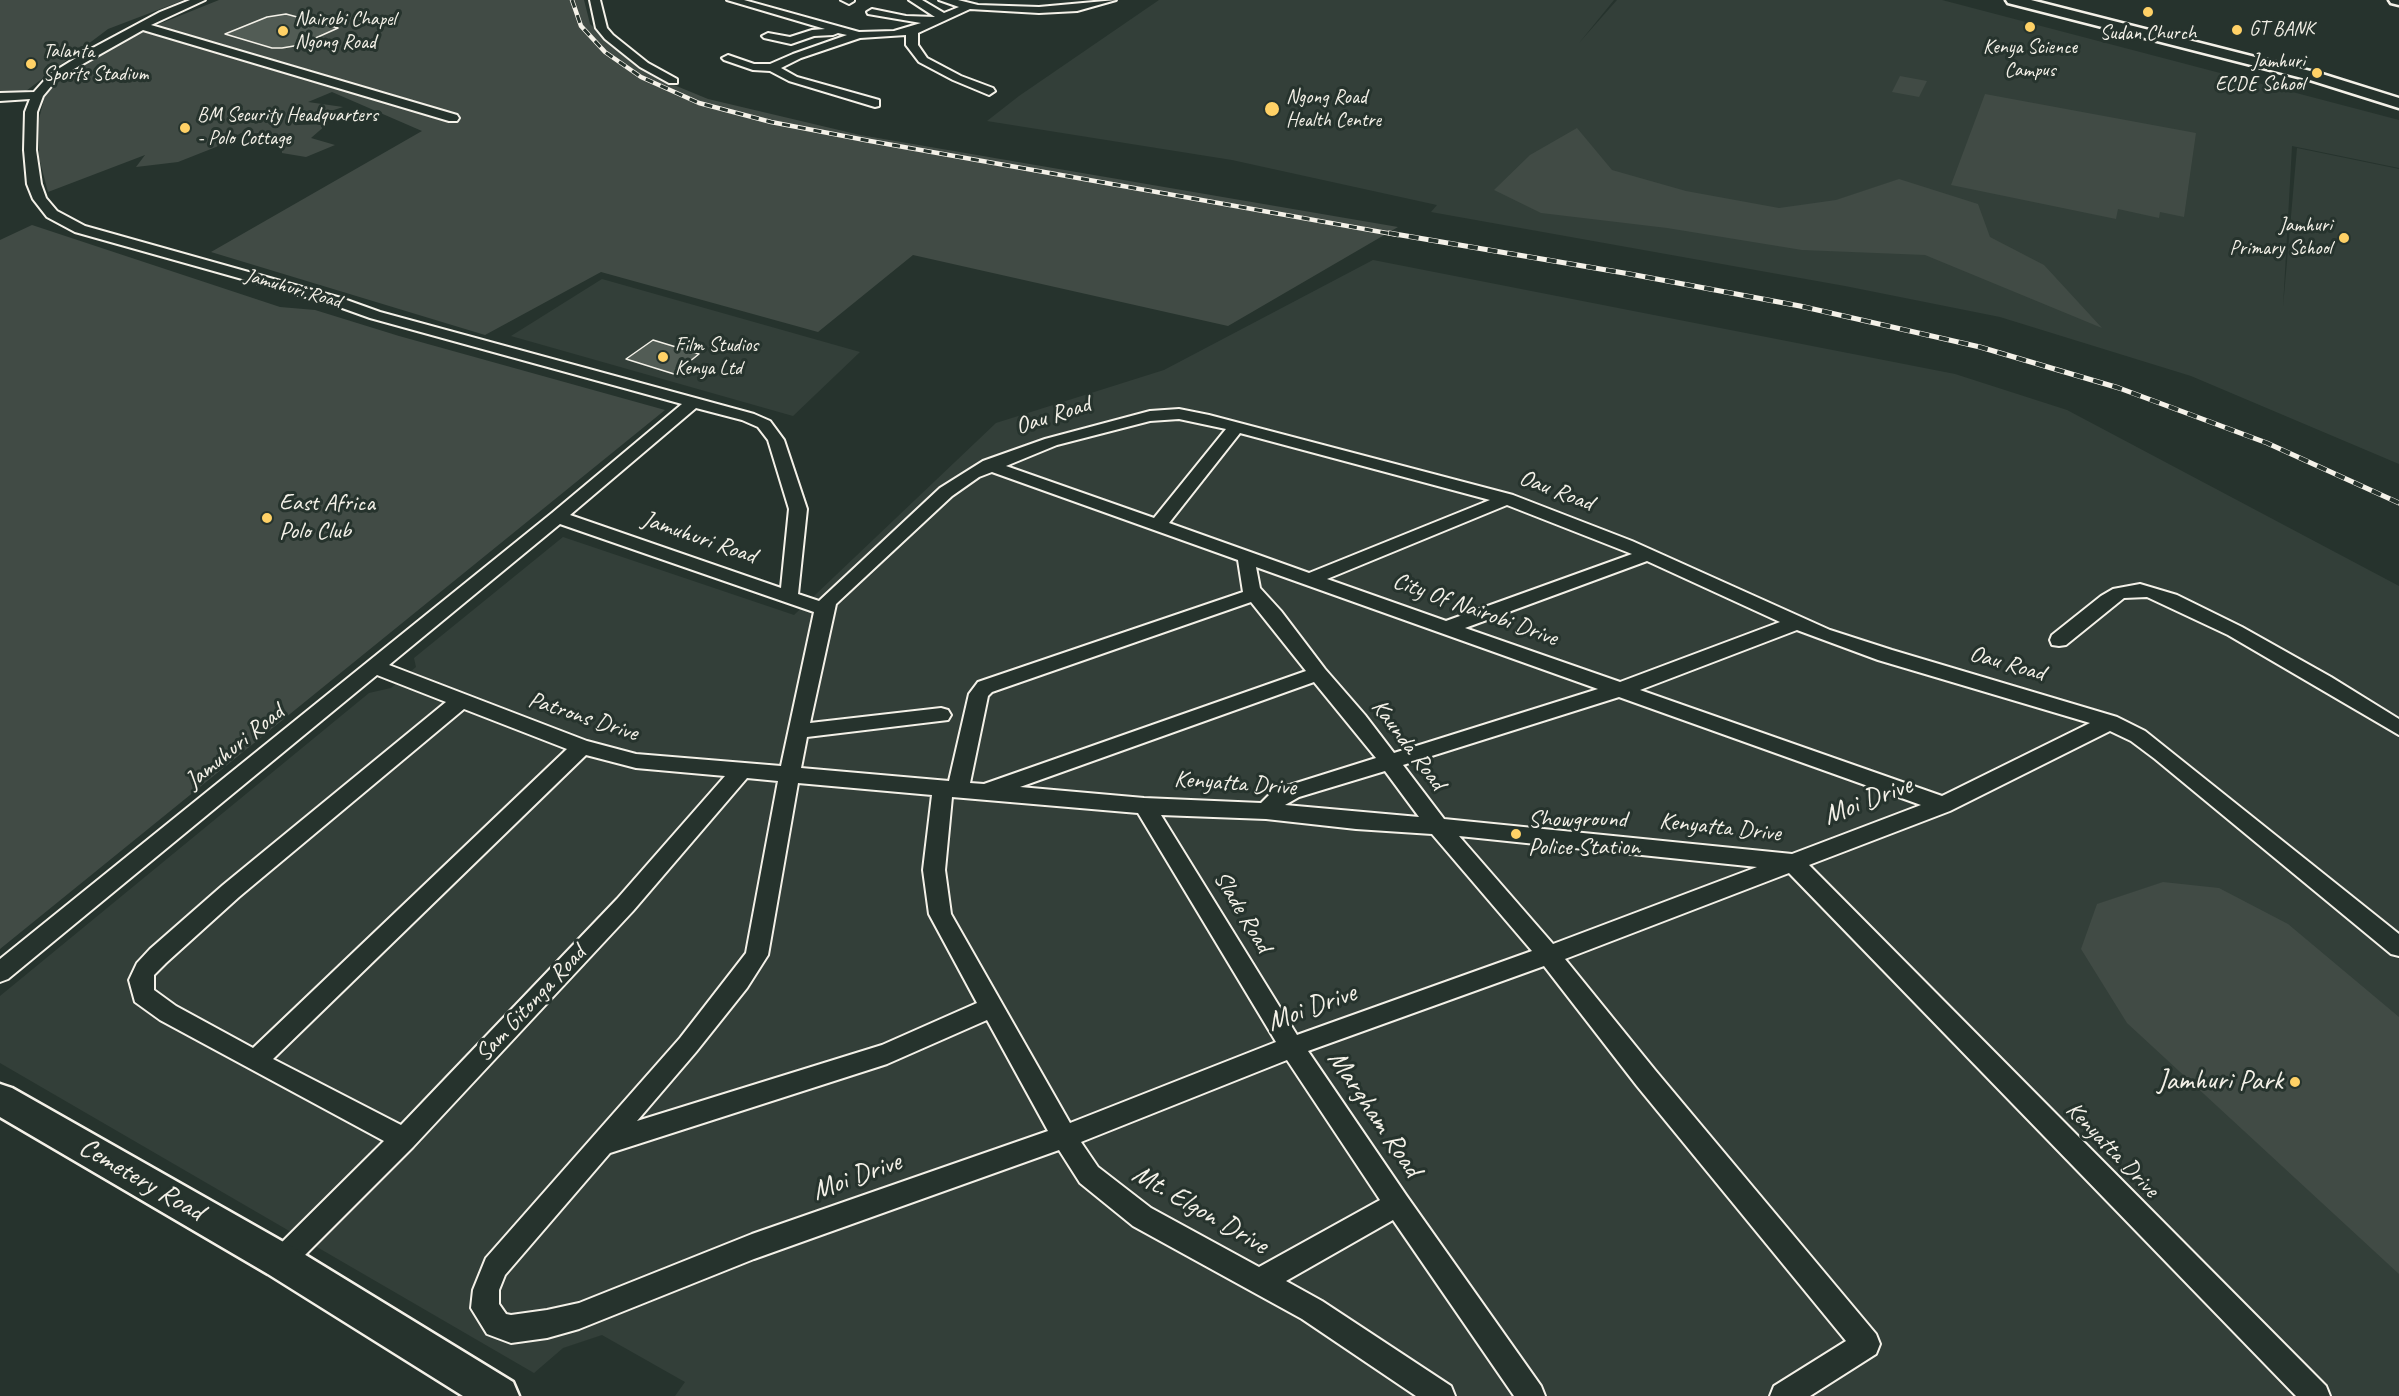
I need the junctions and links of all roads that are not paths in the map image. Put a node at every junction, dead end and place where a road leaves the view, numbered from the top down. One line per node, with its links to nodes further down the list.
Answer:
1 (200, 0): 11 (street)
2 (596, 0): 17 (street)
3 (732, 0): 13 (street)
4 (914, 0): 10 (street)
5 (944, 0): 8 (street)
6 (1111, 0): 8 (street)
7 (2024, 1): 19 (main road); 23 (main road)
8 (967, 7): 10 (street)
9 (872, 12): 10 (street)
10 (939, 18): 12 (street)
11 (141, 26): 20 (street); 24 (street)
12 (912, 31): 13 (street); 18 (street)
13 (854, 34): 14 (street); 16 (street)
14 (768, 36)
15 (728, 58): 16 (street)
16 (772, 68): 22 (street)
17 (673, 81)
18 (989, 91)
19 (2399, 92)
20 (37, 95): 21 (street); 25 (street, Jamuhuri Road)
21 (0, 97)
22 (875, 103)
23 (2399, 103)
24 (453, 118)
25 (693, 403): 29 (street, Jamuhuri Road); 35 (street, Jamuhuri Road)
26 (1236, 427): 27 (street, Oau Road); 28 (street, Oau Road); 30 (street)
27 (989, 465): 30 (street, City Of Nairobi Drive); 36 (street, Oau Road)
28 (1507, 499): 31 (street, Oau Road); 33 (street)
29 (558, 517): 35 (street, Jamuhuri Road); 40 (street, Jamuhuri Road)
30 (1158, 525): 32 (street, City Of Nairobi Drive)
31 (1647, 555): 37 (street, Oau Road); 38 (street)
32 (1246, 557): 33 (street, City Of Nairobi Drive); 34 (street, Kaunda Road)
33 (1310, 579): 38 (street, City Of Nairobi Drive)
34 (1255, 594): 41 (street, Kaunda Road); 52 (street, Mt. Elgon Drive)
35 (789, 597): 36 (street, Jamuhuri Road)
36 (824, 609): 47 (street, Oau Road)
37 (1796, 623): 42 (street); 45 (street, Oau Road)
38 (1448, 627): 42 (street, City Of Nairobi Drive)
39 (2059, 640): 46 (street)
40 (374, 667): 43 (street, Patrons Drive); 61 (street, Jamuhuri Road)
41 (1318, 674): 49 (street, Kaunda Road); 53 (street)
42 (1619, 690): 49 (street); 54 (street, City Of Nairobi Drive)
43 (461, 701): 48 (street, Patrons Drive); 64 (street)
44 (941, 715): 47 (street)
45 (2110, 722): 54 (street, Moi Drive); 59 (street, Oau Road)
46 (2399, 728)
47 (799, 731): 51 (street, Oau Road)
48 (582, 747): 50 (street, Patrons Drive); 64 (street)
49 (1389, 760): 56 (street); 57 (street, Kaunda Road)
50 (742, 771): 51 (street, Patrons Drive); 67 (street, Sam Gitonga Road)
51 (790, 774): 52 (street, Kenyatta Drive); 68 (street)
52 (950, 788): 53 (street, Kenyatta Drive); 62 (street, Mt. Elgon Drive)
53 (985, 792): 55 (street, Kenyatta Drive)
54 (1943, 805): 58 (street, Moi Drive)
55 (1144, 806): 56 (street, Kenyatta Drive); 63 (street, Slade Road)
56 (1266, 812): 57 (street, Kenyatta Drive)
57 (1438, 826): 58 (street, Kenyatta Drive); 60 (street, Kaunda Road)
58 (1792, 862): 60 (street, Moi Drive); 76 (street, Kenyatta Drive)
59 (2399, 947)
60 (1549, 955): 63 (street, Moi Drive); 75 (street, Kaunda Road)
61 (0, 972)
62 (992, 1007): 66 (street, Mt. Elgon Drive); 68 (street)
63 (1292, 1047): 66 (street, Moi Drive); 69 (street, Margham Road)
64 (255, 1061): 67 (street)
65 (0, 1099): 70 (main road, Cemetery Road)
66 (1065, 1137): 68 (street, Moi Drive); 71 (street, Mt. Elgon Drive)
67 (404, 1139): 70 (street, Sam Gitonga Road)
68 (601, 1144)
69 (1397, 1204): 71 (street, Margham Road); 74 (street)
70 (281, 1261): 72 (main road, Cemetery Road)
71 (1260, 1281): 73 (street, Mt. Elgon Drive)
72 (499, 1396)
73 (1441, 1396)
74 (1531, 1396)
75 (1784, 1396)
76 (2316, 1396)

